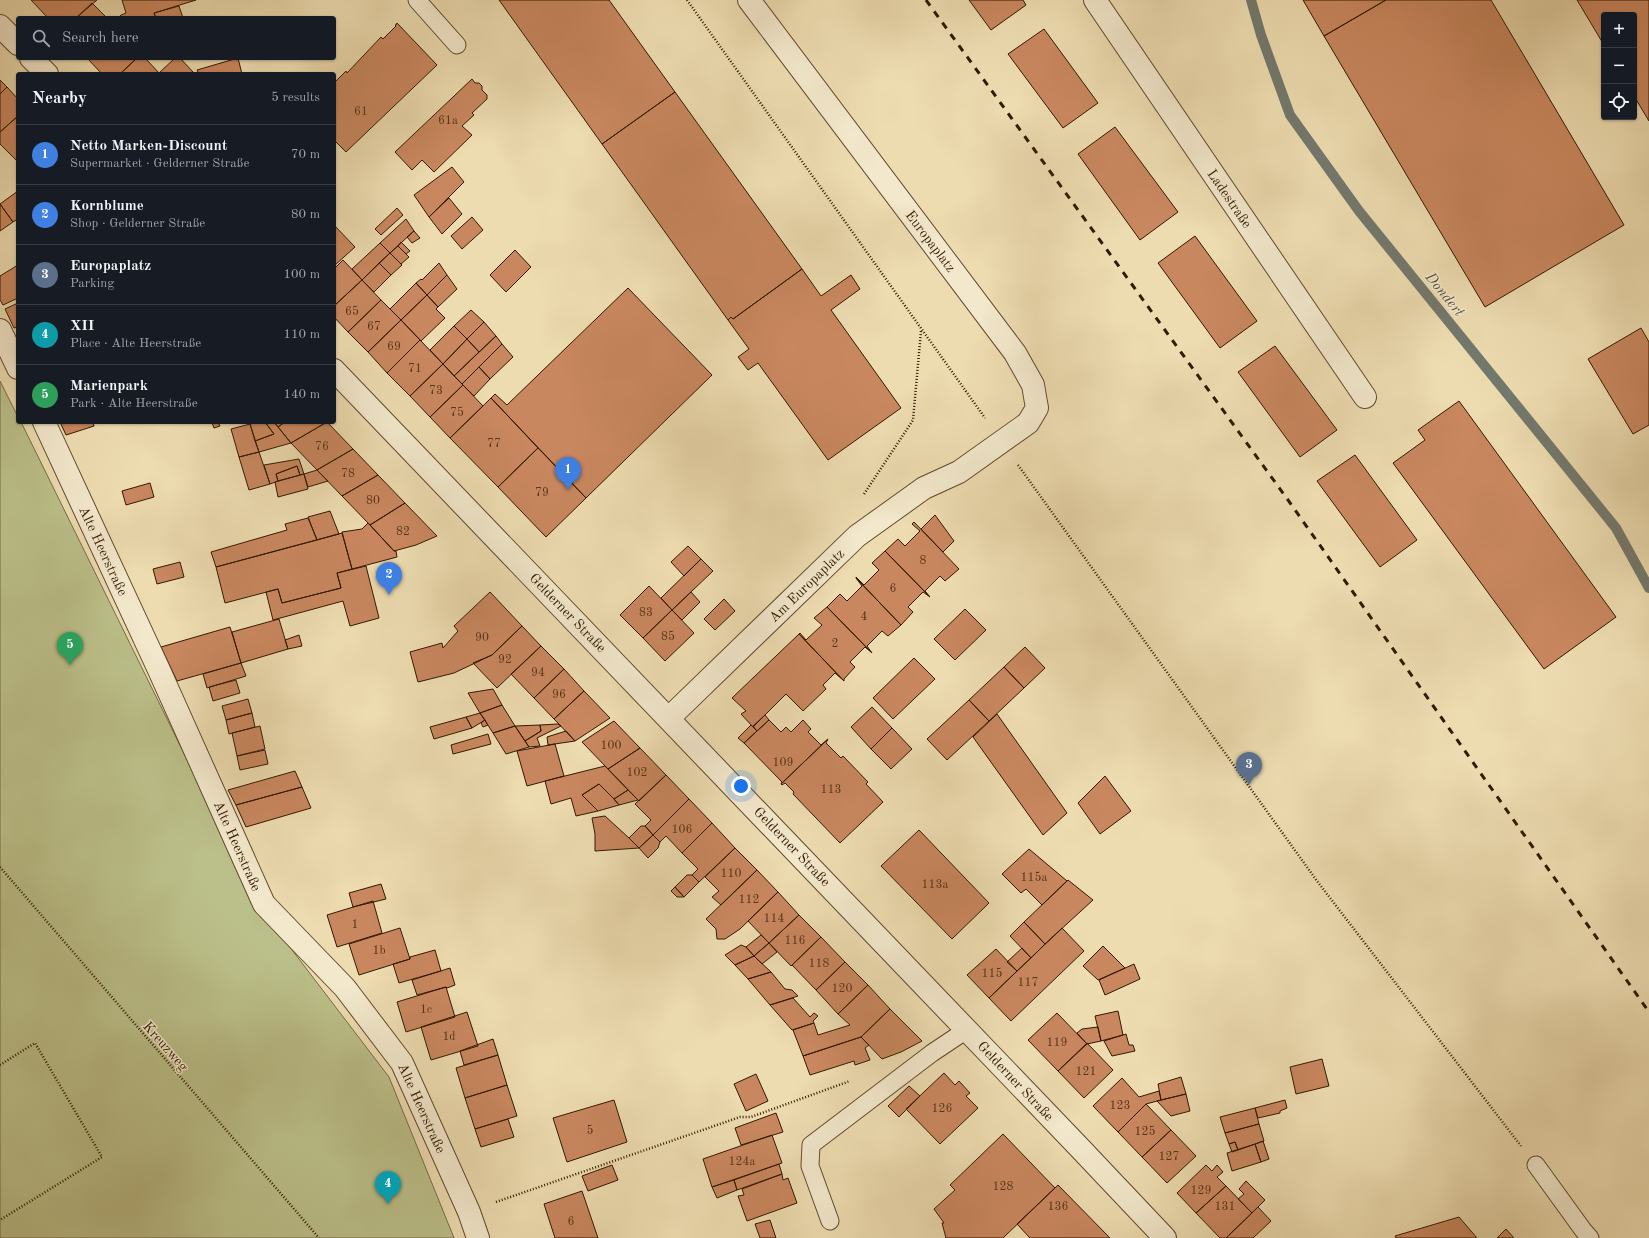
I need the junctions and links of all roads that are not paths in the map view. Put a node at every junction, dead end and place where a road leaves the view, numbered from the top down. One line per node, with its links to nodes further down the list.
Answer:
1 (417, 0): 6 (lane)
2 (749, 0): 14 (street, Europaplatz)
3 (1096, 0): 12 (street, Ladestraße)
4 (0, 26): 5 (street)
5 (16, 42)
6 (457, 45)
7 (33, 60): 8 (street)
8 (45, 72)
9 (0, 330): 10 (street)
10 (16, 364)
11 (336, 372): 15 (street, Gelderner Straße)
12 (1365, 397)
13 (45, 424): 19 (street, Alte Heerstraße)
14 (959, 472): 15 (street, Am Europaplatz)
15 (669, 718): 16 (street, Gelderner Straße)
16 (968, 1029): 18 (lane); 20 (street, Gelderner Straße)
17 (1536, 1165): 21 (lane)
18 (830, 1221)
19 (478, 1238)
20 (1165, 1238)
21 (1590, 1238)

